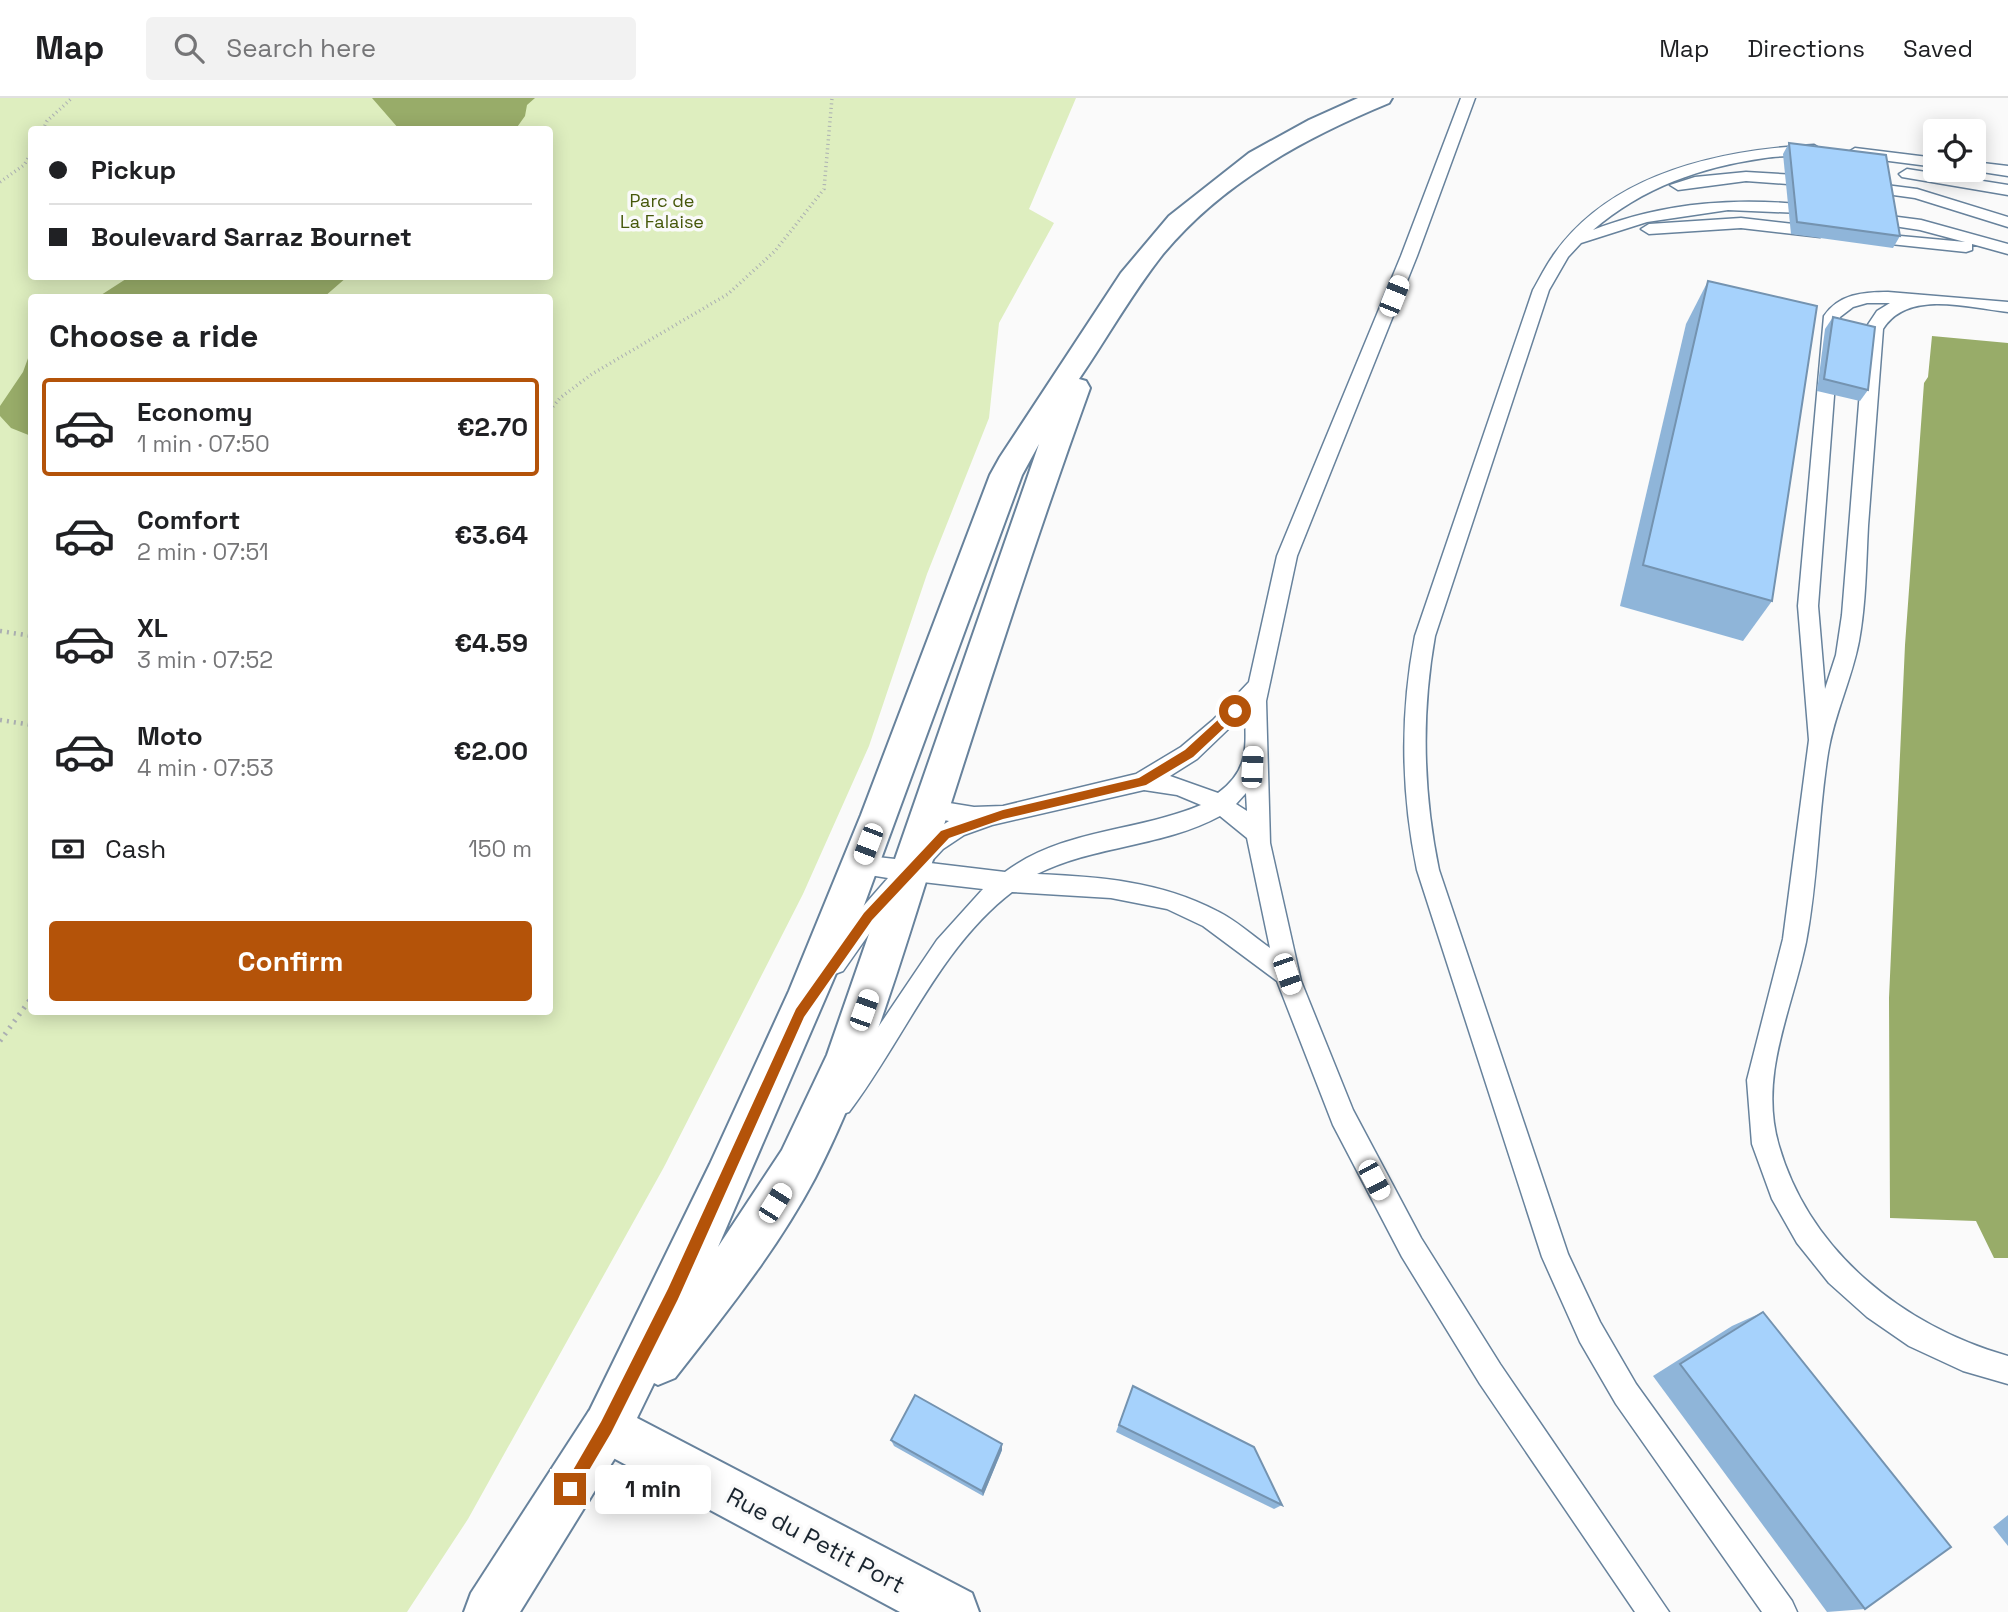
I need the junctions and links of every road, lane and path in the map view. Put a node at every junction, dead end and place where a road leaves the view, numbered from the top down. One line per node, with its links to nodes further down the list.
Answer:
1 (72, 98): 5 (path)
2 (832, 98): 27 (path)
3 (1380, 98): 26 (street)
4 (1468, 98): 30 (lane)
5 (45, 126)
6 (1770, 152): 8 (lane); 14 (lane); 17 (lane)
7 (28, 158): 11 (path)
8 (1923, 162)
9 (1986, 168): 10 (lane)
10 (2008, 171)
11 (0, 181)
12 (1825, 182): 17 (lane)
13 (1851, 186): 16 (lane)
14 (1989, 187): 15 (lane); 16 (lane)
15 (2008, 190)
16 (1917, 194): 20 (lane)
17 (1624, 200): 22 (lane)
18 (1831, 212): 22 (lane)
19 (1857, 216): 21 (lane)
20 (2008, 222): 21 (lane)
21 (1921, 225): 23 (lane)
22 (1567, 246): 23 (lane); 53 (lane)
23 (2008, 249)
24 (1914, 299): 25 (lane); 33 (lane); 33 (lane)
25 (2008, 307)
26 (1096, 333): 37 (street); 40 (street)
27 (553, 406)
28 (0, 631): 29 (path)
29 (28, 635)
30 (1255, 688): 34 (lane); 35 (lane)
31 (0, 720): 32 (path)
32 (28, 724)
33 (1819, 747): 48 (lane)
34 (1252, 767): 36 (lane); 39 (lane)
35 (1142, 782): 36 (lane); 38 (lane)
36 (1221, 803): 39 (lane); 42 (lane)
37 (931, 809): 38 (lane); 41 (street)
38 (1003, 815): 41 (lane)
39 (1256, 832): 43 (lane)
40 (859, 865): 41 (lane); 45 (street)
41 (911, 869): 42 (lane); 45 (lane); 47 (street)
42 (1009, 882): 43 (lane); 47 (lane)
43 (1287, 974): 52 (lane)
44 (28, 1002): 46 (path)
45 (800, 1013): 49 (street)
46 (0, 1041)
47 (816, 1132): 49 (street)
48 (2008, 1370)
49 (606, 1427): 50 (street); 51 (street, Rue du Petit Port)
50 (490, 1612)
51 (953, 1612)
52 (1653, 1612)
53 (1781, 1612)

